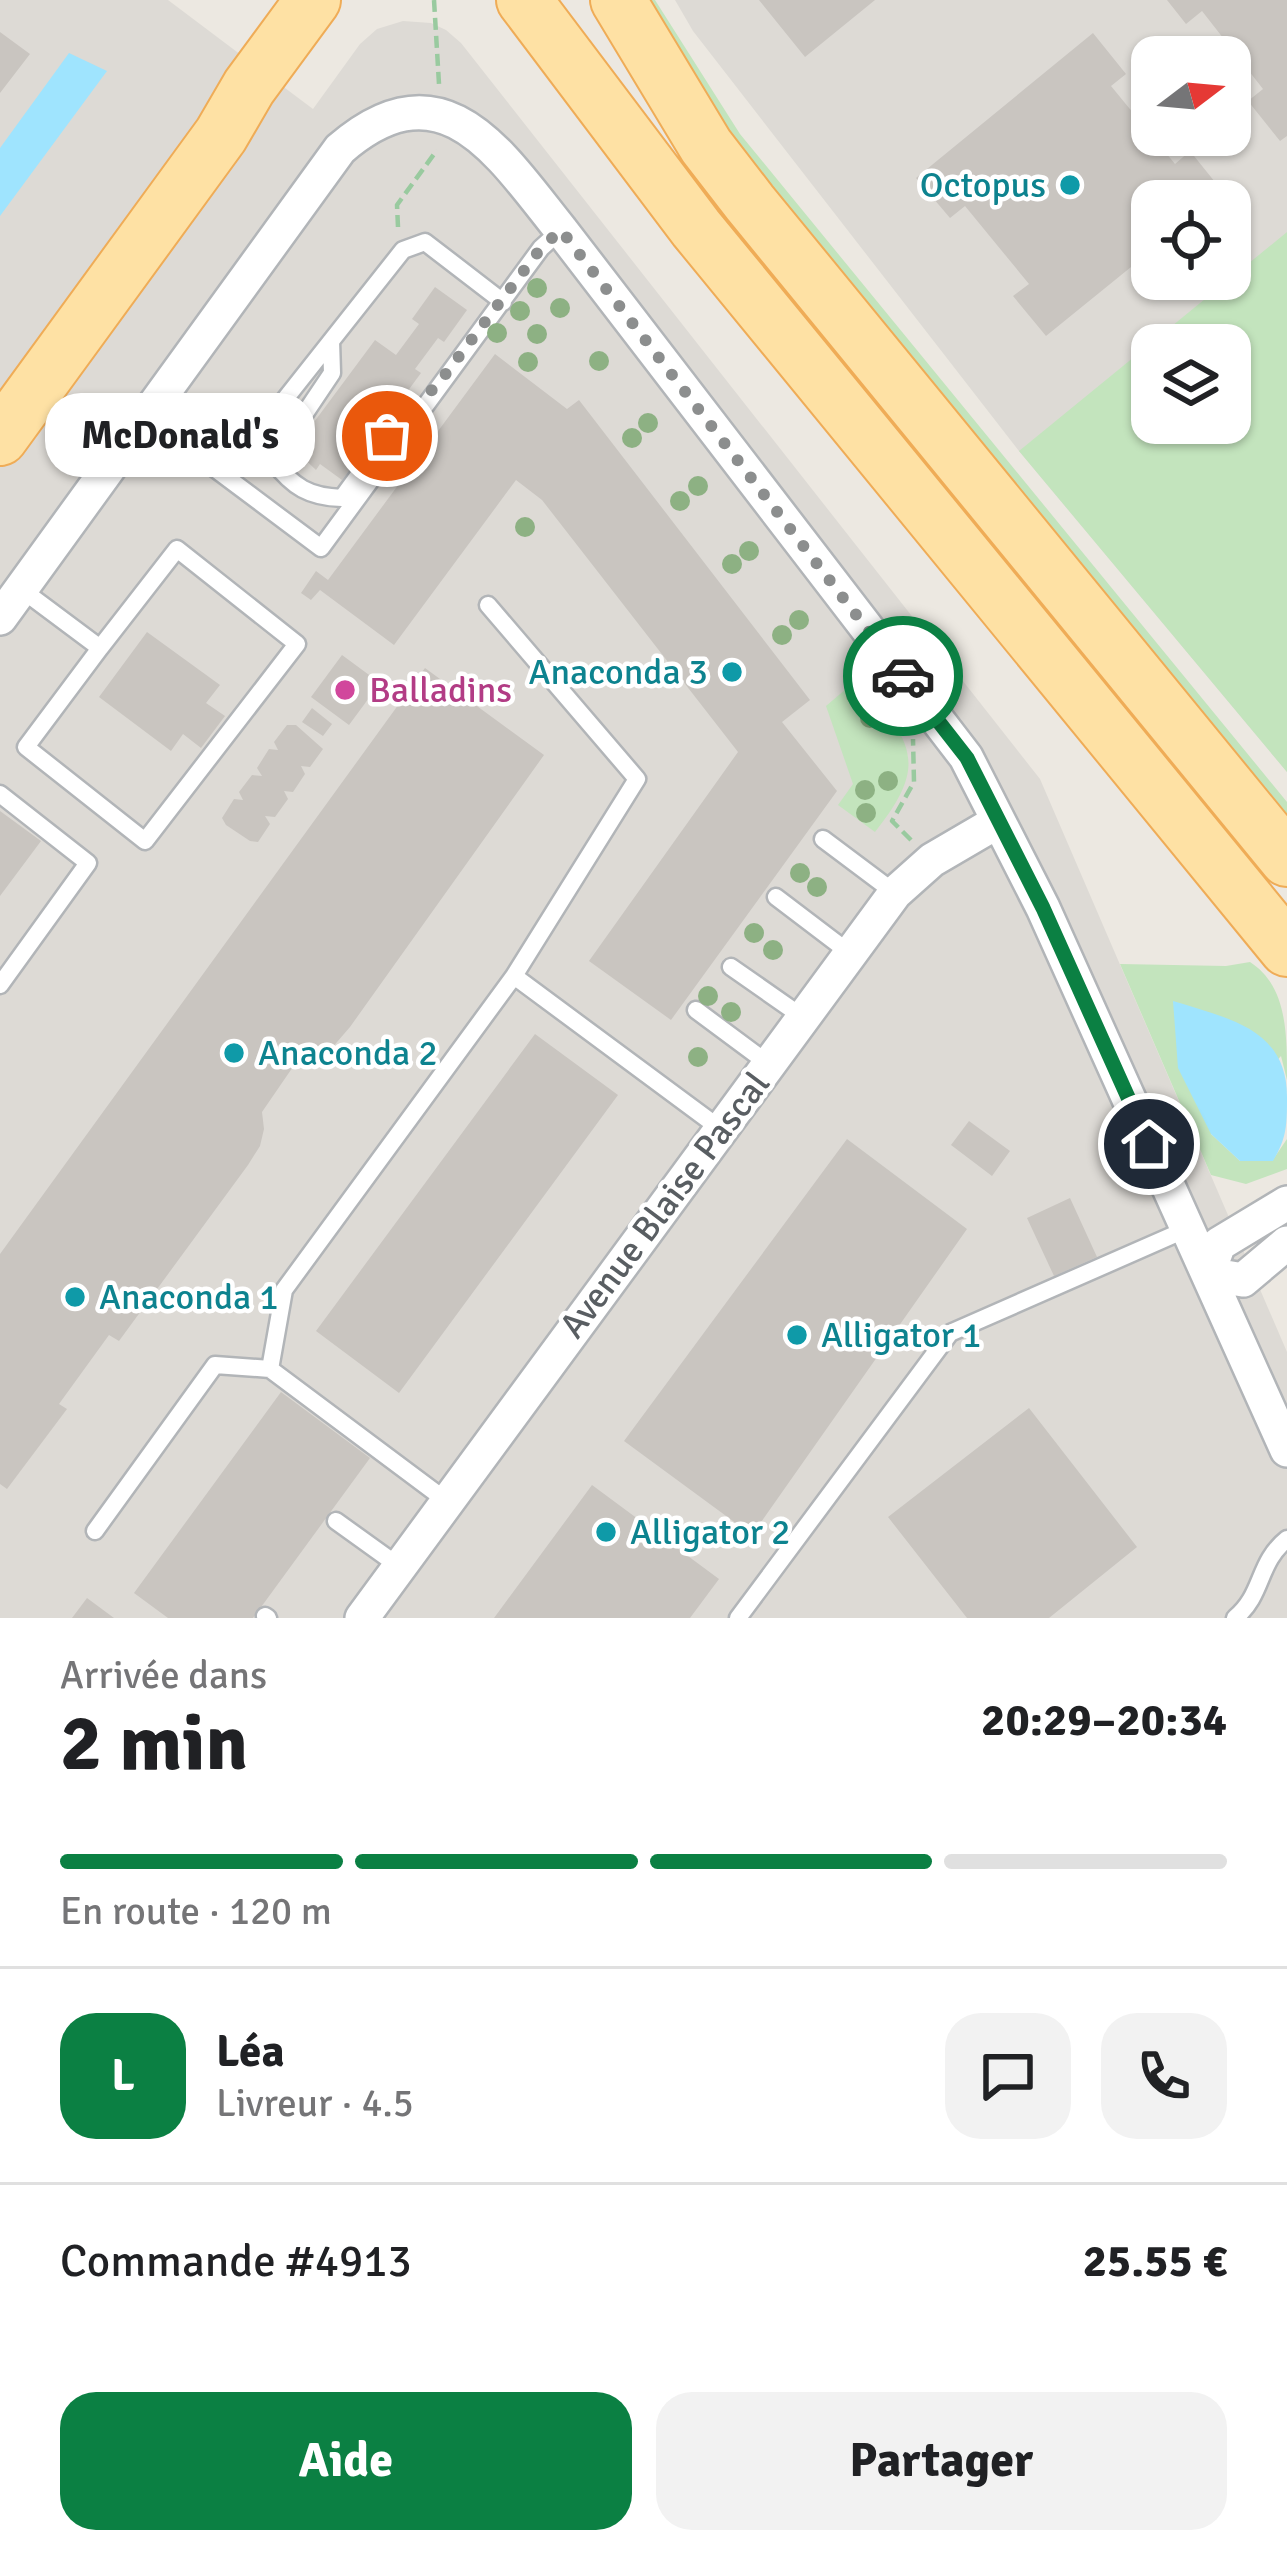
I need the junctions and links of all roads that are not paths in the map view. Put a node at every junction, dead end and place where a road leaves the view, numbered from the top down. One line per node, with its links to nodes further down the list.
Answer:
1 (313, 0): 5 (main road)
2 (346, 0): 5 (main road)
3 (524, 0): 23 (main road)
4 (618, 0): 20 (main road)
5 (221, 135): 11 (main road)
6 (561, 230): 7 (lane); 10 (street); 18 (street)
7 (503, 302): 8 (lane); 9 (lane)
8 (331, 340): 9 (lane); 12 (lane)
9 (435, 388): 12 (lane)
10 (146, 417): 12 (lane); 13 (street)
11 (0, 438)
12 (226, 475)
13 (21, 589): 15 (street); 16 (lane)
14 (488, 605): 26 (lane)
15 (0, 618)
16 (100, 648): 16 (lane)
17 (0, 794): 27 (lane)
18 (997, 822): 21 (street, Avenue Blaise Pascal); 33 (street)
19 (823, 839): 21 (lane)
20 (1287, 859)
21 (895, 893): 24 (street, Avenue Blaise Pascal)
22 (776, 897): 24 (lane)
23 (1287, 950)
24 (851, 954): 29 (street, Avenue Blaise Pascal)
25 (731, 967): 29 (lane)
26 (514, 976): 31 (lane); 36 (lane)
27 (0, 985)
28 (696, 1010): 30 (lane)
29 (804, 1018): 30 (street, Avenue Blaise Pascal)
30 (770, 1065): 31 (street, Avenue Blaise Pascal)
31 (722, 1130): 38 (street, Avenue Blaise Pascal)
32 (1287, 1203): 35 (street)
33 (1187, 1229): 35 (street); 44 (lane)
34 (1287, 1243): 35 (street)
35 (1208, 1274): 37 (street)
36 (270, 1369): 38 (lane); 40 (lane)
37 (1287, 1450)
38 (448, 1502): 42 (street, Avenue Blaise Pascal)
39 (336, 1521): 42 (lane)
40 (94, 1531)
41 (1287, 1539): 45 (lane)
42 (400, 1567): 43 (street, Avenue Blaise Pascal)
43 (362, 1618)
44 (738, 1618)
45 (1235, 1618)

